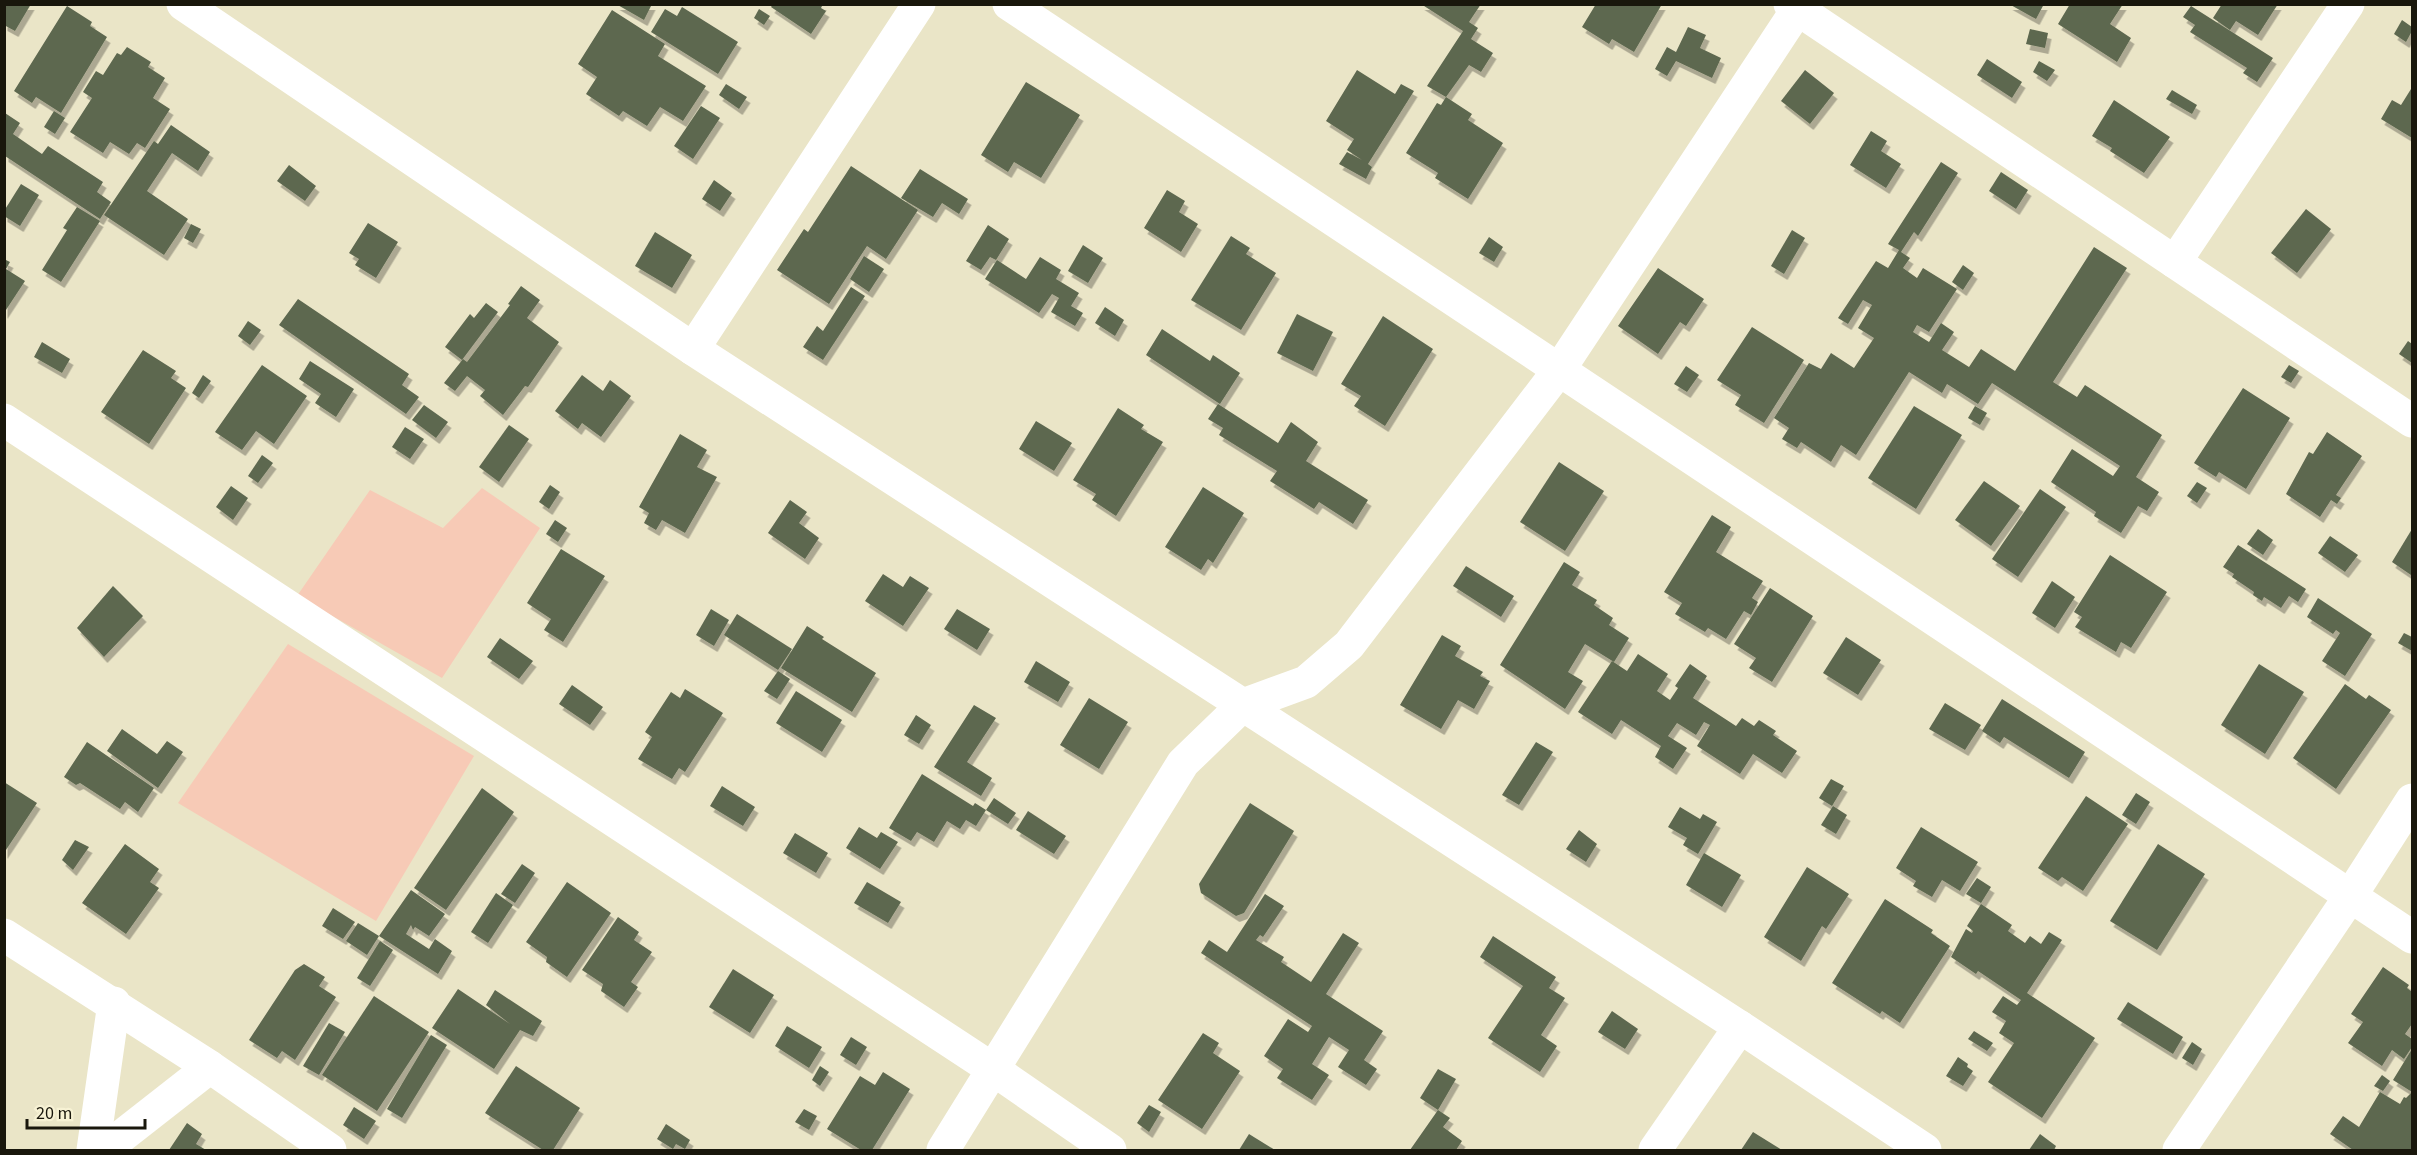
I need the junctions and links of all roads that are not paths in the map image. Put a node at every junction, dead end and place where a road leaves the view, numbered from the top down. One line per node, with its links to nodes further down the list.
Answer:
1 (183, 4): 7 (street)
2 (919, 4): 7 (street)
3 (1009, 4): 8 (street)
4 (2348, 4): 6 (street)
5 (1796, 6): 6 (street); 8 (street)
6 (2175, 262): 10 (street)
7 (693, 349): 11 (street)
8 (1559, 370): 11 (street); 13 (street)
9 (4, 420): 19 (street)
10 (2412, 421)
11 (1243, 705): 17 (street); 19 (street)
12 (2412, 800): 13 (street)
13 (2351, 895): 15 (street); 27 (street)
14 (4, 934): 16 (street)
15 (2412, 937)
16 (114, 1003): 18 (street); 20 (street)
17 (1740, 1028): 25 (street); 26 (street)
18 (210, 1066): 21 (street); 22 (street)
19 (994, 1070): 23 (street); 24 (street)
20 (93, 1150)
21 (104, 1150)
22 (330, 1150)
23 (943, 1150)
24 (1110, 1150)
25 (1655, 1150)
26 (1925, 1150)
27 (2179, 1150)

